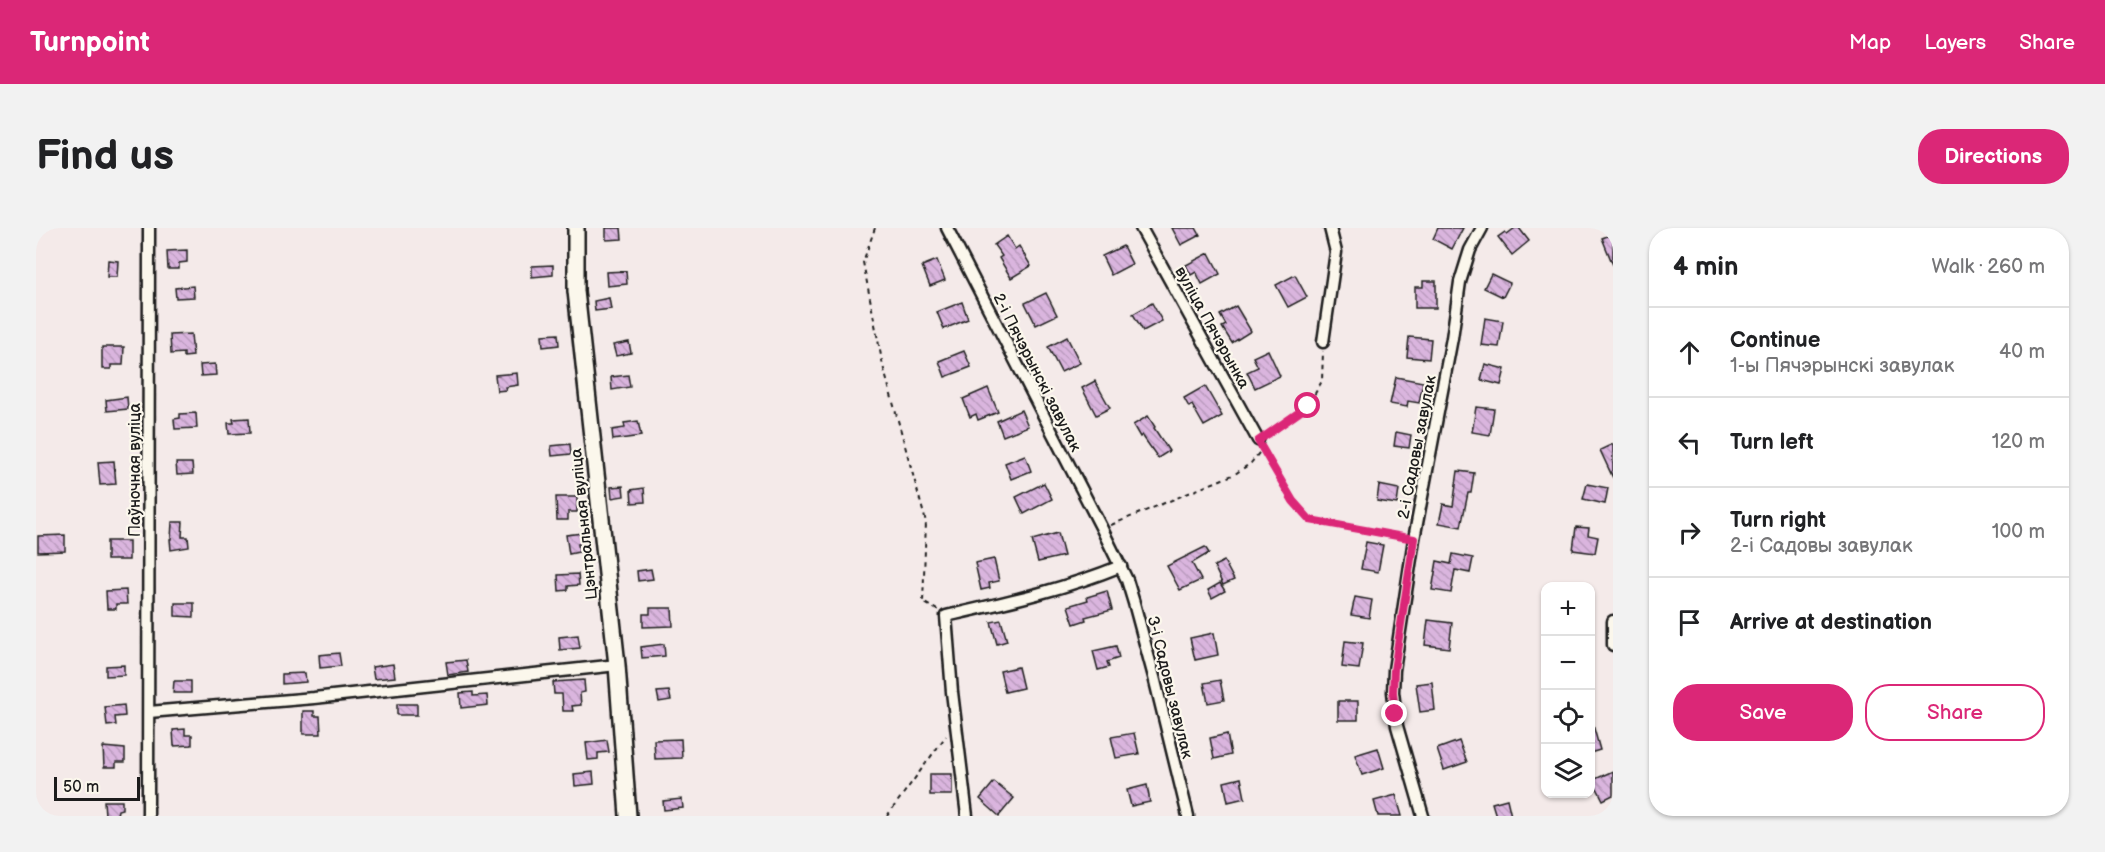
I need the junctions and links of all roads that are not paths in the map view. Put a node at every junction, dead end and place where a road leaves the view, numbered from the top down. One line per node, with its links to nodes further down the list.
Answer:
1 (149, 228): 13 (street, Паўночная вуліца)
2 (576, 228): 12 (street, Цэнтральная вуліца)
3 (947, 228): 9 (street, 2-і Пячэрынскі завулак)
4 (1141, 228): 8 (street, вуліца Пячэрынка)
5 (1330, 228): 7 (street)
6 (1482, 228): 18 (street, 2-і Садовы завулак)
7 (1323, 342)
8 (1260, 445)
9 (1121, 566): 16 (street); 17 (street, 3-і Садовы завулак)
10 (1613, 621): 11 (street)
11 (1613, 645)
12 (617, 664): 13 (street); 15 (street, Цэнтральная вуліца)
13 (149, 712): 14 (street, Паўночная вуліца)
14 (148, 816)
15 (628, 816)
16 (967, 816)
17 (1188, 816)
18 (1423, 816)

